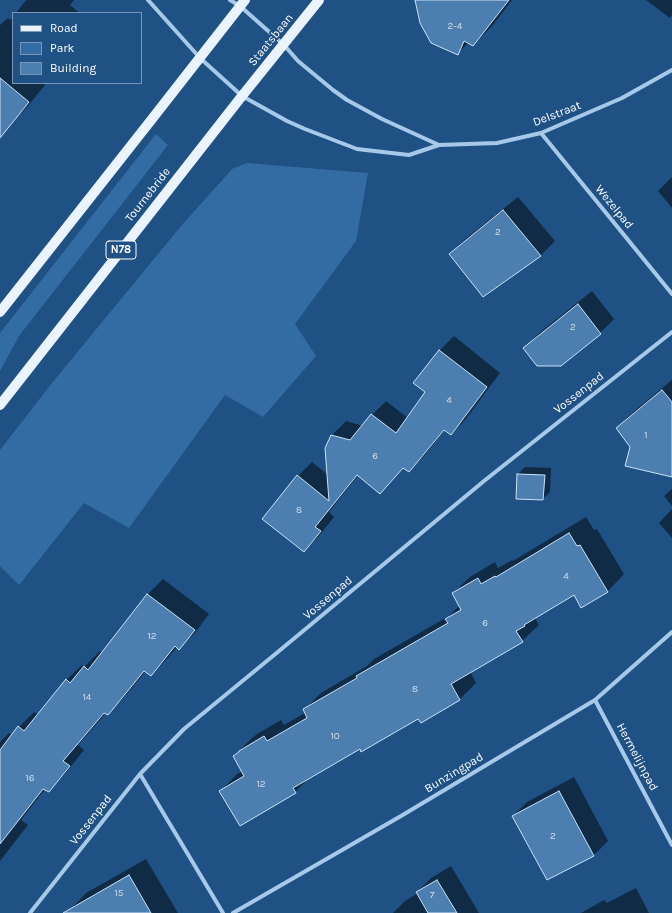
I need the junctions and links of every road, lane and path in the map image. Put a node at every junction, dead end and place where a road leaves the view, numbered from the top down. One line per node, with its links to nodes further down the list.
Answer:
1 (148, 0): 6 (street, Delstraat)
2 (230, 0): 4 (street, Delstraat)
3 (320, 0): 5 (main road, Staatsbaan / N78)
4 (242, 3): 5 (street, Delstraat); 6 (main road)
5 (284, 45): 8 (main road, Staatsbaan / N78); 10 (street, Delstraat)
6 (200, 58): 8 (street, Delstraat); 12 (main road)
7 (672, 70): 9 (street, Delstraat)
8 (242, 96): 10 (street, Delstraat); 14 (main road, Tournebride / N78)
9 (541, 133): 10 (street, Delstraat); 11 (street, Wezelpad)
10 (439, 145)
11 (672, 294)
12 (0, 312)
13 (672, 332): 17 (street, Vossenpad)
14 (0, 405)
15 (672, 632): 16 (street, Bunzingpad)
16 (595, 700): 18 (street, Hermelijnpad); 21 (street, Bunzingpad)
17 (140, 774): 19 (street, Vossenpad); 20 (street)
18 (672, 844)
19 (30, 913)
20 (223, 913)
21 (233, 913)

